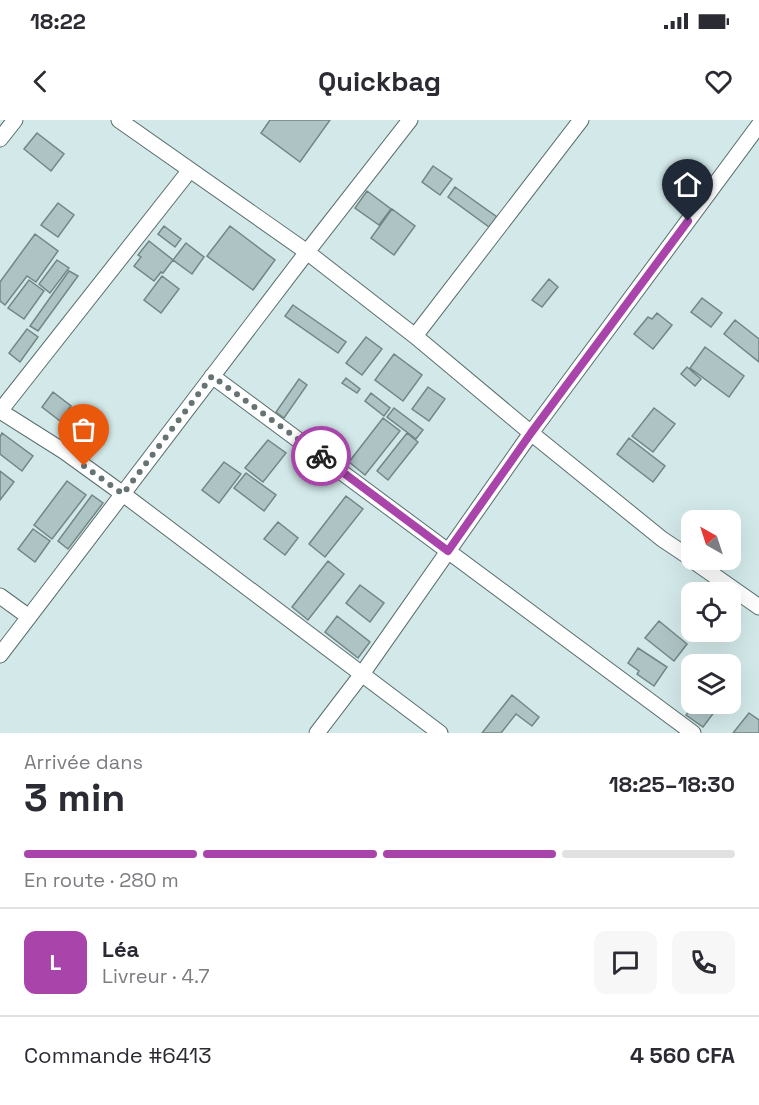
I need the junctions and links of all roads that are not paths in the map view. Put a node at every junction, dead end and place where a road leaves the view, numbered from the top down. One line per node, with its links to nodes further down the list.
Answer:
1 (15, 120): 6 (street)
2 (119, 120): 7 (street)
3 (410, 120): 8 (street)
4 (581, 120): 9 (street)
5 (759, 125): 12 (street)
6 (0, 139)
7 (189, 170): 8 (street); 11 (street)
8 (307, 252): 9 (street); 10 (street)
9 (415, 336): 12 (street)
10 (212, 376): 13 (street); 14 (street)
11 (0, 411): 13 (street)
12 (531, 433): 14 (street); 15 (street)
13 (123, 494): 19 (street); 21 (street)
14 (448, 551): 21 (street); 24 (street)
15 (681, 552)
16 (707, 570): 18 (street)
17 (0, 596): 19 (street)
18 (759, 607)
19 (29, 617): 20 (street)
20 (0, 655)
21 (362, 674): 22 (street); 23 (street)
22 (317, 733)
23 (440, 733)
24 (693, 733)

